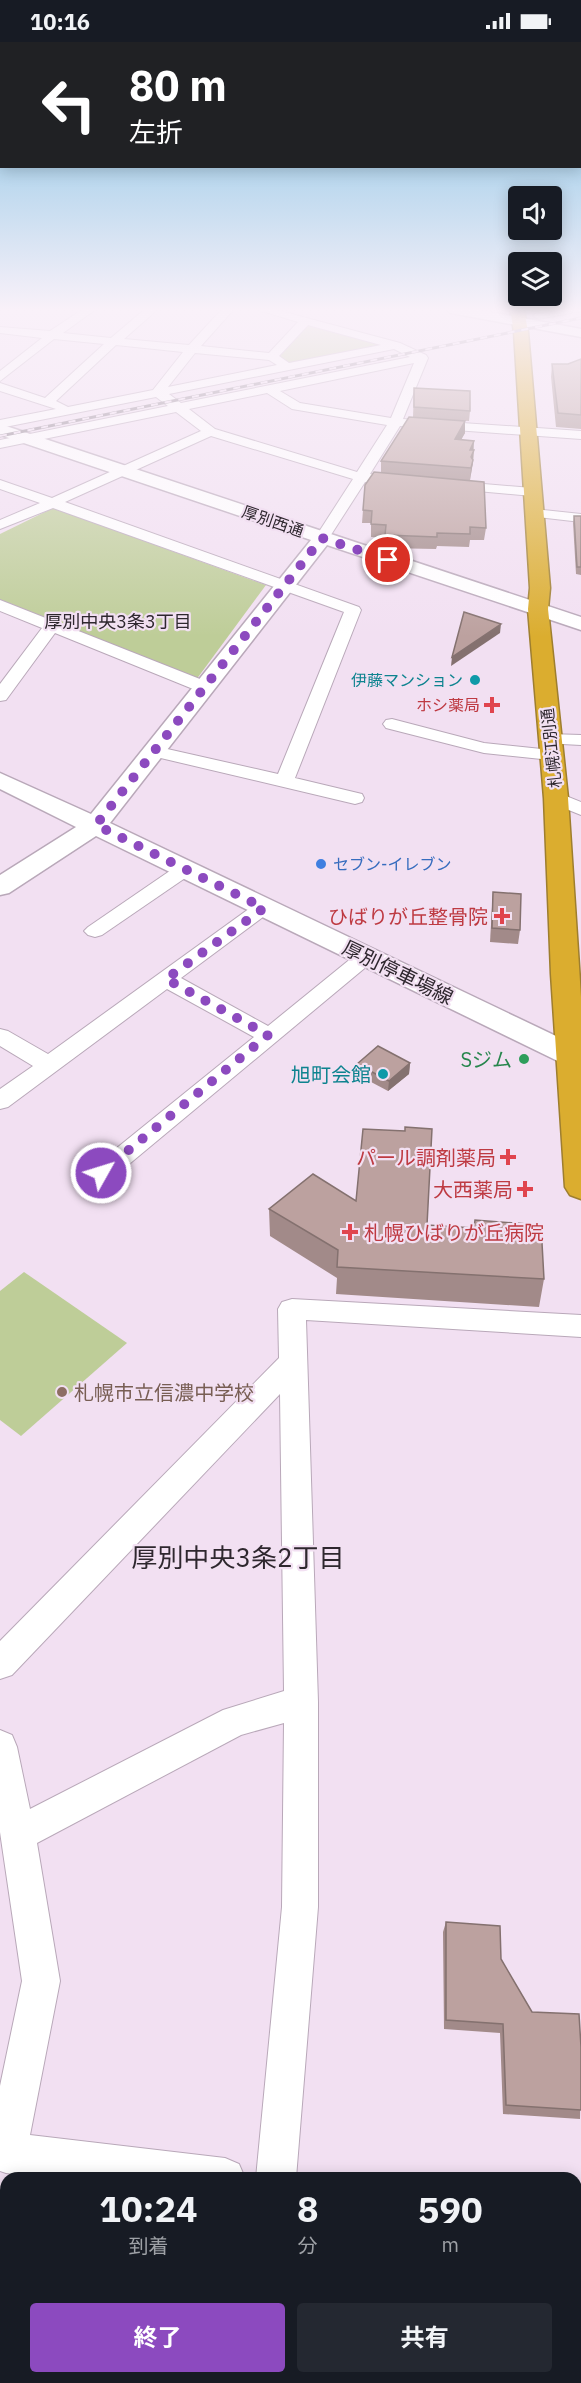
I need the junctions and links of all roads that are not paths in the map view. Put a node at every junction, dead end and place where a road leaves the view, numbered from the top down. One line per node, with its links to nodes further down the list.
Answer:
1 (29, 418): 8 (street)
2 (124, 418): 13 (street)
3 (192, 418): 11 (street)
4 (368, 418): 7 (street)
5 (398, 418): 7 (street)
6 (526, 418): 10 (highway, 札幌江別通)
7 (396, 423): 10 (street); 16 (street)
8 (0, 424)
9 (0, 429): 13 (street, 厚別西通)
10 (527, 431): 12 (street); 20 (highway, 札幌江別通)
11 (210, 432): 15 (street); 16 (street)
12 (581, 435)
13 (28, 438): 14 (street); 15 (street, 厚別西通)
14 (0, 444)
15 (127, 471): 21 (street); 24 (street, 厚別西通)
16 (361, 477): 17 (street); 24 (street)
17 (418, 482)
18 (0, 484): 21 (street)
19 (441, 484): 20 (street)
20 (533, 502): 22 (street); 27 (highway, 札幌江別通)
21 (52, 503): 23 (street); 25 (street)
22 (581, 518)
23 (0, 525)
24 (322, 538): 25 (street); 27 (street, 厚別西通)
25 (284, 585): 30 (street); 37 (street)
26 (0, 605): 29 (street)
27 (538, 609): 28 (street, 厚別西通); 34 (highway, 札幌江別通)
28 (581, 624)
29 (52, 626): 30 (street); 31 (street)
30 (204, 687): 35 (street)
31 (0, 696)
32 (392, 724): 34 (street)
33 (581, 741): 34 (street)
34 (550, 747): 39 (highway, 札幌江別通)
35 (154, 751): 37 (street); 41 (street)
36 (0, 780): 41 (street, 厚別停車場線)
37 (285, 782): 38 (street)
38 (355, 798)
39 (556, 798): 40 (street); 47 (highway, 札幌江別通)
40 (581, 808)
41 (96, 825): 42 (street, 厚別停車場線); 43 (street)
42 (184, 870): 44 (street, 厚別停車場線); 45 (street)
43 (0, 887)
44 (264, 908): 46 (street, 厚別停車場線); 48 (street)
45 (95, 931)
46 (367, 957): 49 (street); 51 (street, 厚別停車場線)
47 (573, 971): 51 (highway, 札幌江別通)
48 (166, 979): 49 (street); 52 (street)
49 (268, 1035): 54 (street)
50 (0, 1036): 52 (street)
51 (576, 1058): 55 (highway, 札幌江別通)
52 (50, 1065): 53 (street)
53 (0, 1101)
54 (101, 1173)
55 (581, 1187)
56 (581, 1326): 57 (street)
57 (294, 1361): 58 (street); 59 (street)
58 (0, 1664)
59 (301, 1702): 61 (street); 63 (street)
60 (0, 1747): 61 (street)
61 (18, 1834): 62 (street)
62 (172, 2172)
63 (277, 2172)

